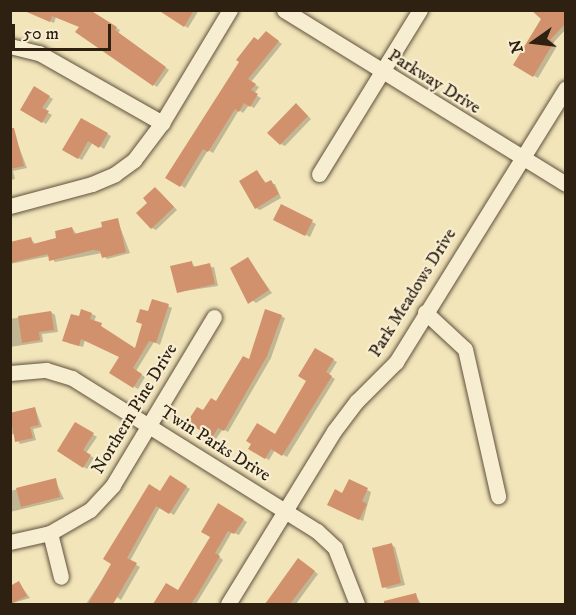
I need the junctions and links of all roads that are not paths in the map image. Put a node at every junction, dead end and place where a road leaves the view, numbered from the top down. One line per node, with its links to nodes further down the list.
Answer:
1 (230, 10): 7 (street)
2 (284, 10): 5 (street, Parkway Drive)
3 (420, 10): 5 (street)
4 (10, 46): 7 (street)
5 (383, 72): 8 (street, Parkway Drive); 9 (street)
6 (566, 88): 8 (street, Park Meadows Drive)
7 (162, 123): 11 (street)
8 (521, 159): 10 (street, Parkway Drive); 12 (street, Park Meadows Drive)
9 (319, 174)
10 (566, 184)
11 (10, 206)
12 (424, 312): 16 (street); 17 (street, Park Meadows Drive)
13 (214, 318): 15 (street, Northern Pine Drive)
14 (10, 373): 15 (street, Twin Parks Drive)
15 (148, 424): 17 (street, Twin Parks Drive); 18 (street, Northern Pine Drive)
16 (498, 496)
17 (285, 511): 21 (street, Park Meadows Drive); 22 (street, Twin Parks Drive)
18 (50, 533): 19 (street, Northern Pine Drive); 20 (street)
19 (10, 542)
20 (61, 577)
21 (228, 604)
22 (357, 604)

